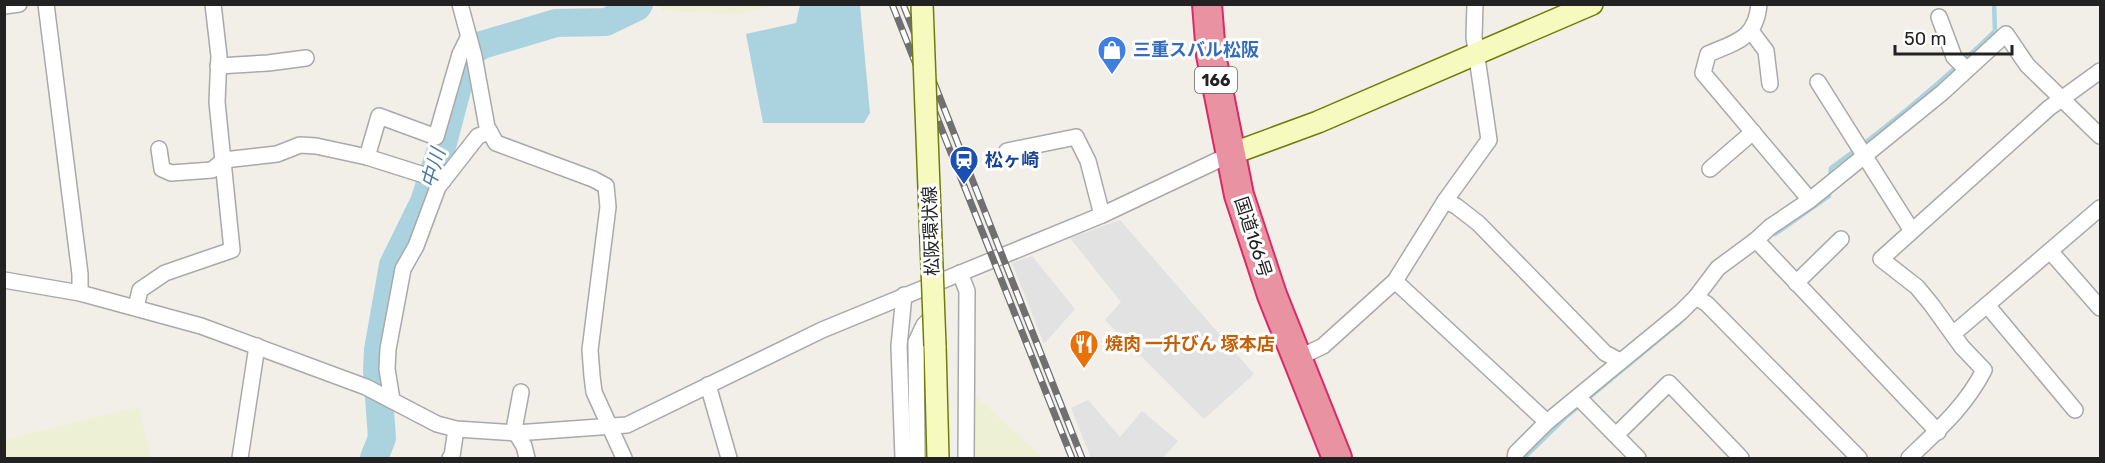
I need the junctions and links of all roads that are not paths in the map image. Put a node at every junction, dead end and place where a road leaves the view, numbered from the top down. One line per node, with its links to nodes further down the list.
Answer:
1 (19, 4): 10 (street)
2 (46, 4): 45 (street)
3 (213, 4): 17 (street)
4 (460, 4): 13 (street)
5 (922, 4): 51 (main road, 松阪環状線, bridge)
6 (1207, 4): 28 (highway, 国道166号 / 166)
7 (1475, 4): 14 (street)
8 (1592, 4): 14 (main road)
9 (1759, 4): 12 (street)
10 (4, 6)
11 (1939, 17): 16 (street)
12 (1752, 31): 20 (street); 23 (street)
13 (471, 46): 22 (street); 29 (street)
14 (1477, 55): 28 (main road); 34 (street)
15 (306, 58): 17 (street)
16 (1962, 65): 21 (street); 26 (street)
17 (219, 66): 30 (street)
18 (2100, 71): 21 (street)
19 (1818, 82): 26 (street)
20 (1770, 84)
21 (2062, 98): 24 (street); 37 (street)
22 (490, 132): 32 (street); 62 (street)
23 (1753, 132): 31 (street); 33 (street)
24 (2100, 136)
25 (159, 149): 30 (street)
26 (1860, 150): 33 (street); 37 (street)
27 (1007, 151): 36 (street)
28 (1231, 154): 36 (street); 54 (highway, 国道166号 / 166)
29 (368, 157): 30 (street); 32 (street)
30 (224, 160): 49 (street)
31 (1710, 169)
32 (443, 181): 58 (street)
33 (1810, 200): 39 (street)
34 (1445, 201): 43 (street); 55 (street)
35 (2100, 208): 40 (street)
36 (1102, 215): 41 (street)
37 (1912, 231): 52 (street)
38 (1841, 239): 44 (street)
39 (1756, 240): 44 (street); 47 (street)
40 (2050, 251): 48 (street); 50 (street)
41 (960, 273): 46 (street); 75 (street)
42 (4, 280): 45 (street)
43 (1395, 281): 54 (street); 61 (street)
44 (1796, 283): 64 (street)
45 (80, 293): 49 (street)
46 (904, 295): 56 (street); 72 (street)
47 (1696, 297): 55 (street); 80 (street)
48 (1987, 305): 52 (street); 60 (street)
49 (136, 307): 53 (street)
50 (2100, 308)
51 (934, 315): 73 (street); 74 (main road, 松阪環状線, bridge)
52 (1953, 334): 64 (street)
53 (257, 346): 58 (street); 68 (street)
54 (1298, 358): 76 (highway, 国道166号 / 166)
55 (1620, 361): 59 (street)
56 (708, 385): 62 (street); 71 (street)
57 (521, 392): 65 (street)
58 (390, 398): 63 (street)
59 (1583, 402): 61 (street); 66 (street)
60 (2075, 410)
61 (1547, 422): 77 (street)
62 (610, 427): 65 (street); 70 (street)
63 (456, 429): 65 (street); 67 (street)
64 (1938, 432): 81 (street)
65 (516, 433): 69 (street)
66 (1616, 435): 78 (street); 79 (street)
67 (452, 458)
68 (240, 459)
69 (527, 459)
70 (624, 459)
71 (729, 459)
72 (903, 459)
73 (917, 459)
74 (938, 459)
75 (966, 459)
76 (1337, 459)
77 (1515, 459)
78 (1638, 459)
79 (1741, 459)
80 (1859, 459)
81 (1909, 459)

